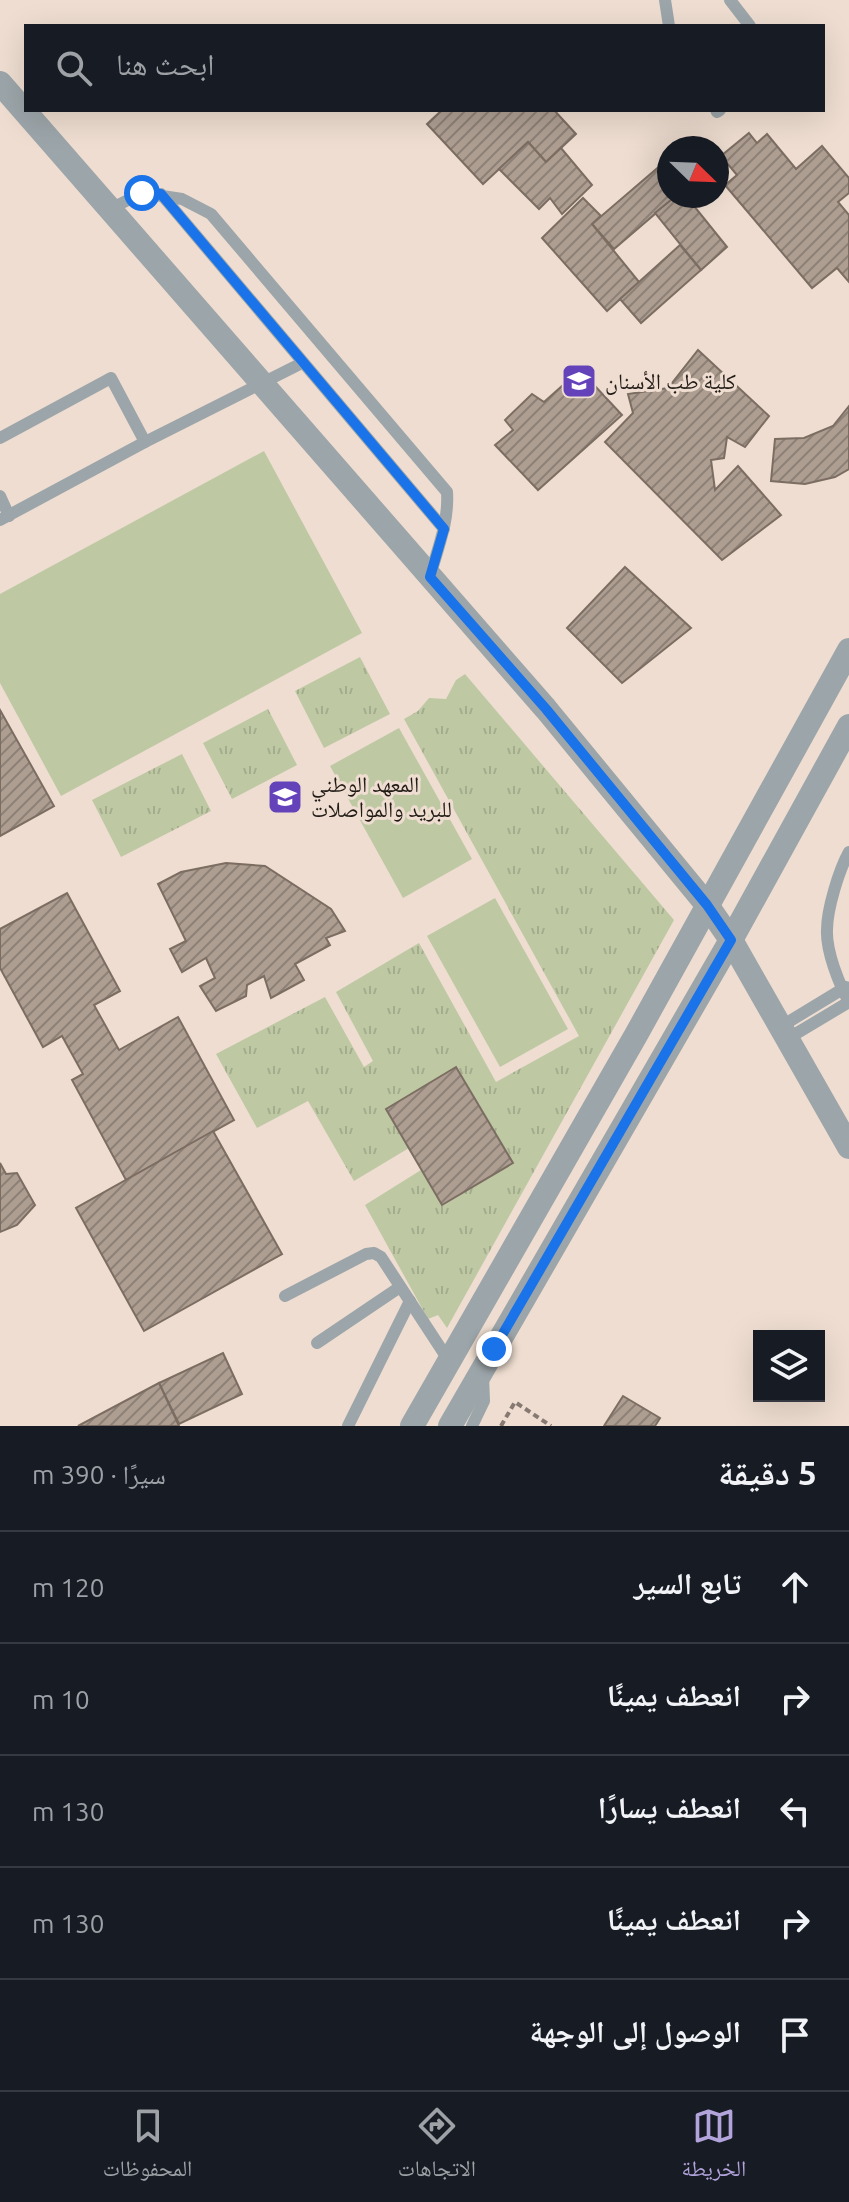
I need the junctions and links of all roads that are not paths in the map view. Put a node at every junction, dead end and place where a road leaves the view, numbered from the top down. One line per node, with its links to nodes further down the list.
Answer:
1 (665, 0): 3 (lane)
2 (730, 0): 4 (lane)
3 (669, 24)
4 (748, 24)
5 (0, 83): 6 (street)
6 (24, 110)
7 (25, 112): 9 (street)
8 (161, 194): 9 (lane); 10 (lane); 16 (lane)
9 (110, 209): 11 (street)
10 (302, 363): 11 (lane); 16 (lane)
11 (260, 383): 13 (lane); 17 (street)
12 (0, 438): 13 (lane)
13 (145, 442): 15 (lane)
14 (0, 496): 15 (lane)
15 (4, 518)
16 (444, 529): 17 (lane)
17 (430, 577): 21 (street)
18 (849, 650): 21 (street)
19 (849, 726): 22 (street)
20 (849, 852): 23 (lane)
21 (707, 905): 22 (street); 26 (street)
22 (731, 940): 25 (street); 28 (street)
23 (846, 987): 24 (lane); 25 (lane)
24 (849, 1002): 25 (lane)
25 (784, 1033): 27 (street)
26 (580, 1132): 28 (street); 32 (street)
27 (849, 1147)
28 (609, 1150): 34 (street)
29 (400, 1287): 30 (lane); 31 (lane); 33 (lane)
30 (285, 1296)
31 (410, 1301): 35 (lane); 36 (lane)
32 (465, 1334): 34 (street); 35 (street)
33 (317, 1343)
34 (488, 1359): 38 (street); 39 (lane)
35 (449, 1361): 37 (street)
36 (348, 1426)
37 (412, 1426)
38 (450, 1426)
39 (472, 1426)

